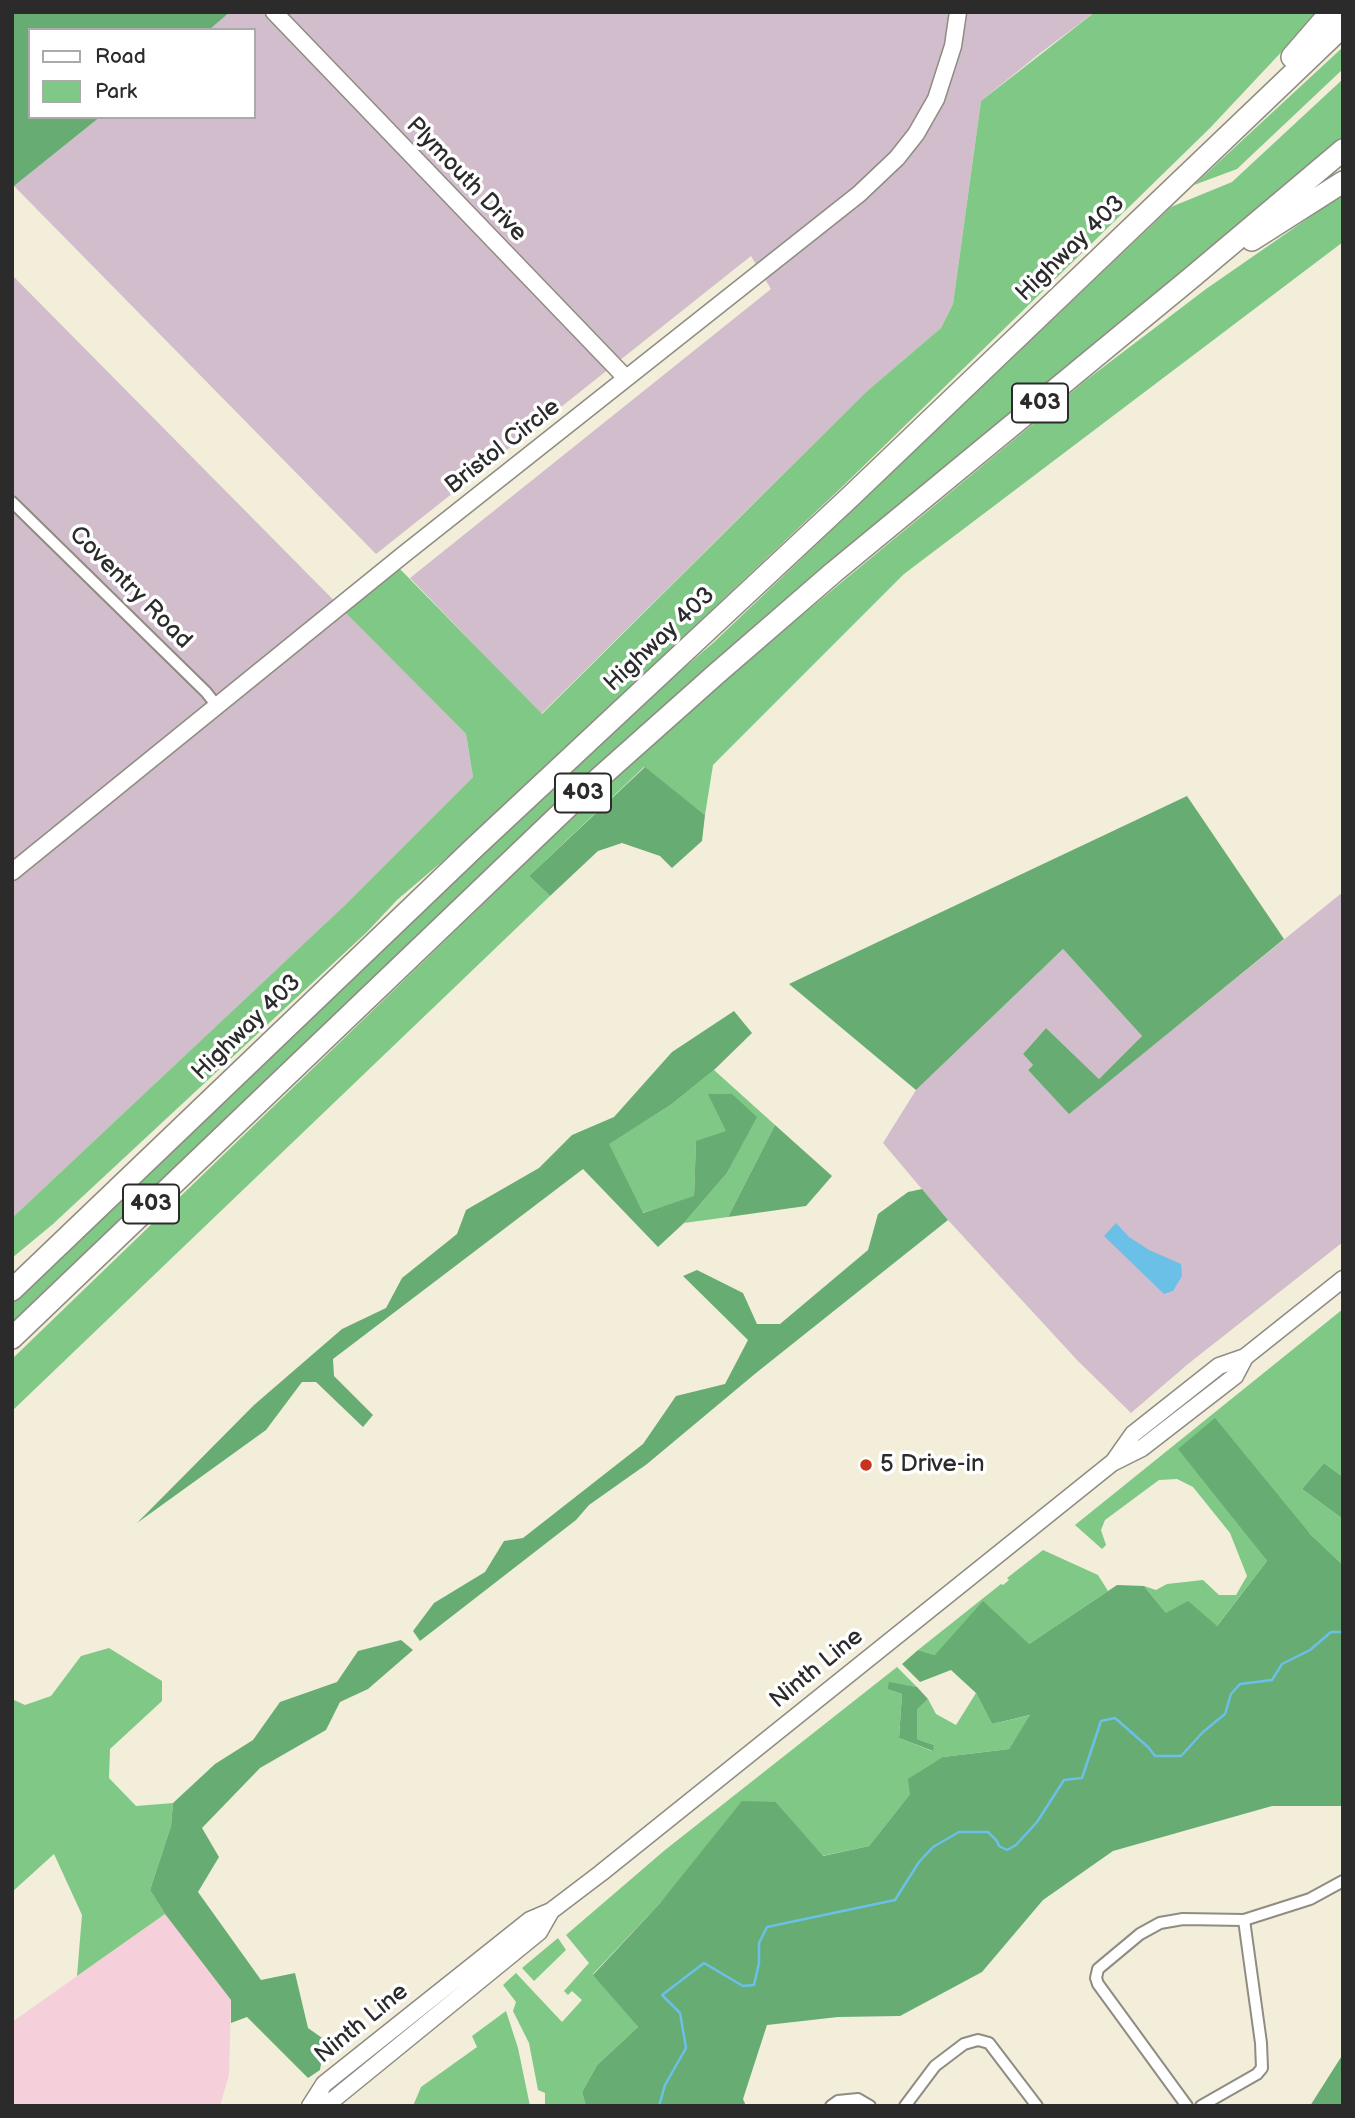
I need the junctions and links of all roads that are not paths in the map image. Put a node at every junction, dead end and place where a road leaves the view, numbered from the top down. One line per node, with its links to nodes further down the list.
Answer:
1 (274, 12): 9 (street, Plymouth Drive)
2 (958, 12): 9 (street, Bristol Circle)
3 (1331, 12): 6 (highway)
4 (1343, 26): 6 (highway, Highway 403 / 403)
5 (1343, 150): 8 (highway, 403)
6 (1197, 165): 13 (highway, Highway 403 / 403)
7 (1343, 182): 8 (highway)
8 (1191, 278): 17 (highway, 403)
9 (626, 378): 11 (street, Bristol Circle)
10 (12, 502): 11 (street, Coventry Road)
11 (217, 706): 12 (street, Bristol Circle)
12 (12, 872)
13 (106, 1199): 14 (highway); 16 (highway, Highway 403 / 403)
14 (12, 1270)
15 (1343, 1279): 19 (street, Ninth Line)
16 (12, 1290)
17 (12, 1338)
18 (1343, 1881): 20 (street)
19 (551, 1911): 21 (street, Ninth Line); 22 (street, Ninth Line)
20 (1244, 1920): 27 (street); 28 (street)
21 (310, 2106)
22 (318, 2106)
23 (831, 2106): 24 (street)
24 (870, 2106)
25 (905, 2106): 26 (street)
26 (1037, 2106)
27 (1187, 2106)
28 (1202, 2106)

